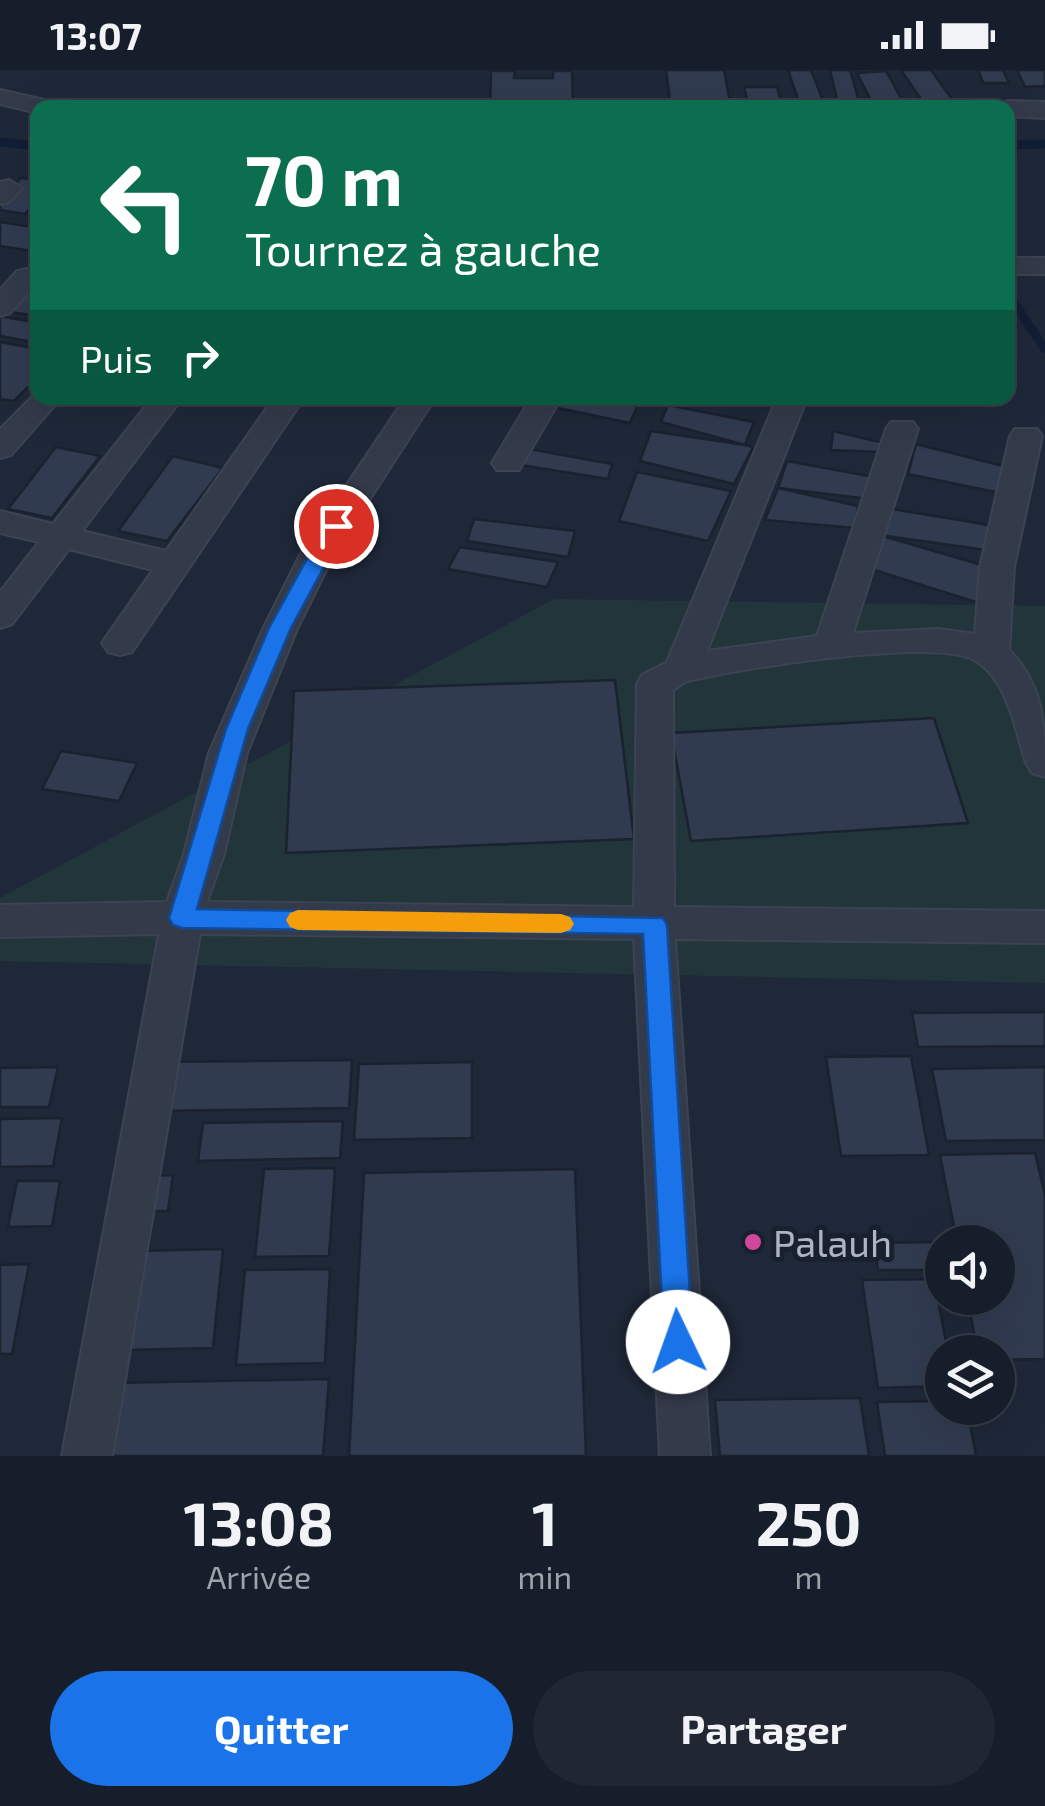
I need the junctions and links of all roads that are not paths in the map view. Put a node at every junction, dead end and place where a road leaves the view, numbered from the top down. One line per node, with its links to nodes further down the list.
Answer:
1 (0, 97): 2 (street)
2 (30, 104)
3 (1015, 110): 4 (street)
4 (1045, 110)
5 (1015, 266): 6 (street)
6 (1045, 266)
7 (22, 277): 8 (street)
8 (0, 307)
9 (40, 405): 17 (street)
10 (162, 405): 20 (street)
11 (284, 405): 21 (street)
12 (415, 405): 28 (street)
13 (542, 405): 18 (street)
14 (789, 405): 26 (street)
15 (902, 429): 24 (street)
16 (1026, 436): 25 (street)
17 (0, 448)
18 (508, 463)
19 (0, 522): 20 (street)
20 (61, 537): 21 (street); 22 (street)
21 (174, 564): 23 (street)
22 (0, 616)
23 (120, 643)
24 (830, 646): 25 (street); 26 (street)
25 (991, 654): 27 (street)
26 (683, 668): 30 (street)
27 (1045, 763)
28 (182, 918): 29 (street); 30 (street); 32 (street)
29 (0, 922)
30 (654, 925): 31 (street); 33 (street)
31 (1045, 927)
32 (87, 1456)
33 (685, 1456)

